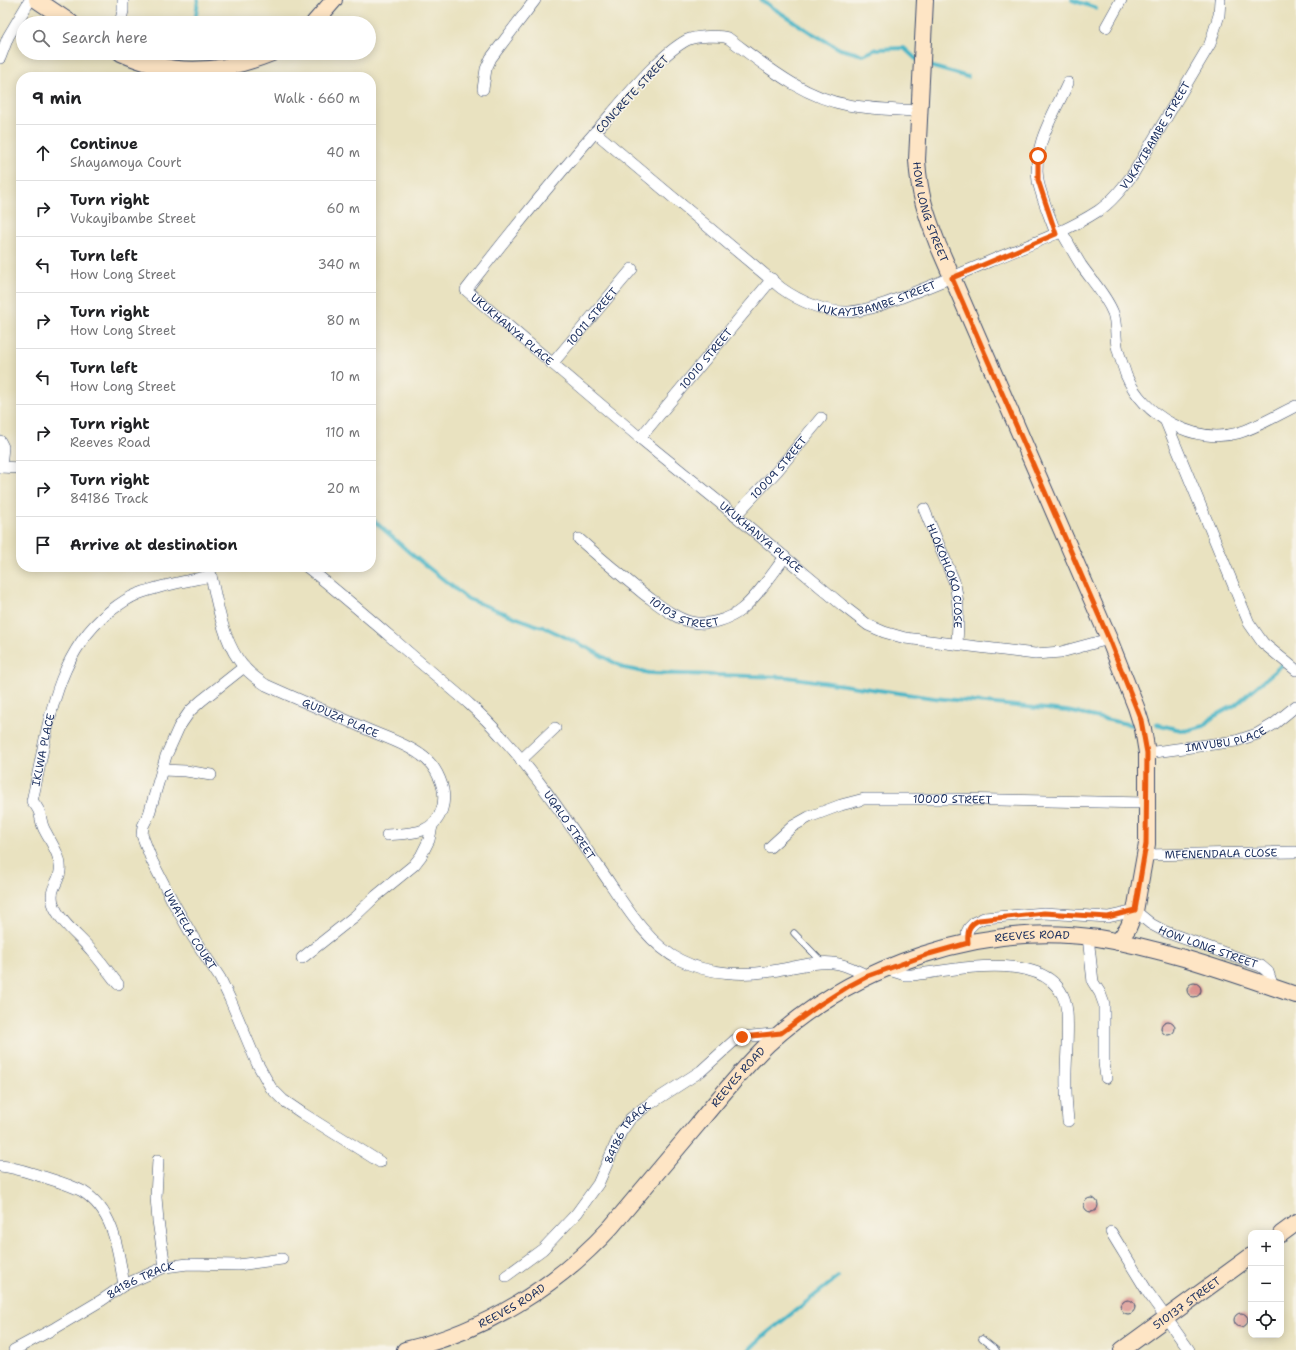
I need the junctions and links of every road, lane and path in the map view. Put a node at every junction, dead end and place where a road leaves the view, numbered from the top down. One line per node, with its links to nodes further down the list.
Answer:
1 (30, 0): 9 (street)
2 (37, 0): 10 (street)
3 (123, 0): 11 (street)
4 (334, 0): 12 (street)
5 (535, 0): 19 (street)
6 (925, 0): 20 (street, HOW LONG STREET)
7 (1121, 0): 14 (street)
8 (1220, 0): 22 (street, VUKAYIBAMBE STREET)
9 (20, 16)
10 (61, 16)
11 (122, 16)
12 (320, 16)
13 (16, 24): 15 (street)
14 (1106, 27)
15 (0, 58)
16 (139, 60): 17 (street)
17 (252, 60)
18 (1068, 83): 22 (street)
19 (483, 89)
20 (919, 111): 21 (street, CONCRETE STREET); 24 (street, HOW LONG STREET)
21 (595, 132): 25 (street, VUKAYIBAMBE STREET); 26 (street, CONCRETE STREET)
22 (1058, 232): 24 (street, VUKAYIBAMBE STREET); 30 (street)
23 (632, 269): 27 (street, 10011 STREET)
24 (952, 278): 25 (street, VUKAYIBAMBE STREET); 41 (street, HOW LONG STREET)
25 (772, 279): 31 (street, 10010 STREET)
26 (466, 290): 27 (street, UKUKHANYA PLACE)
27 (552, 364): 31 (street, UKUKHANYA PLACE)
28 (1296, 406): 30 (street)
29 (821, 418): 36 (street, 10009 STREET)
30 (1166, 422): 44 (street)
31 (640, 438): 36 (street, UKUKHANYA PLACE)
32 (0, 441): 33 (street)
33 (0, 467): 34 (street)
34 (16, 468)
35 (924, 509): 42 (street, HLOKOHLOKO CLOSE)
36 (735, 516): 38 (street, UKUKHANYA PLACE)
37 (579, 539): 38 (street, 10103 STREET)
38 (785, 557): 42 (street, UKUKHANYA PLACE)
39 (210, 572): 43 (street, GUDUZA PLACE); 66 (street, IKLWA PLACE)
40 (313, 572): 48 (street, UQALO STREET)
41 (1109, 639): 42 (street, UKUKHANYA PLACE); 47 (street, HOW LONG STREET)
42 (957, 644)
43 (244, 667): 49 (street, UWATELA COURT); 52 (street, GUDUZA PLACE)
44 (1296, 670)
45 (1296, 706): 47 (street, IMVUBU PLACE)
46 (555, 728): 48 (street)
47 (1147, 753): 51 (street, HOW LONG STREET)
48 (521, 760): 63 (street, UQALO STREET)
49 (162, 770): 50 (street); 73 (street, UWATELA COURT)
50 (211, 775)
51 (1147, 804): 54 (street, 10000 STREET); 56 (street, HOW LONG STREET)
52 (432, 826): 53 (street); 62 (street, GUDUZA PLACE)
53 (387, 835)
54 (770, 847)
55 (1296, 852): 56 (street, MFENENDALA CLOSE)
56 (1145, 856): 57 (street, HOW LONG STREET)
57 (1135, 910): 60 (street, HOW LONG STREET); 61 (street); 67 (street, HOW LONG STREET)
58 (794, 933): 63 (lane)
59 (1088, 937): 60 (street, REEVES ROAD); 61 (street, REEVES ROAD); 70 (street)
60 (1118, 942): 67 (street, REEVES ROAD)
61 (968, 943): 64 (street, REEVES ROAD)
62 (302, 958)
63 (824, 963): 65 (street, UQALO STREET)
64 (886, 969): 65 (street, REEVES ROAD); 71 (street)
65 (868, 976): 69 (street, REEVES ROAD)
66 (118, 984)
67 (1273, 987): 68 (street, REEVES ROAD)
68 (1296, 995)
69 (781, 1033): 81 (street, 84186 TRACK); 86 (street, REEVES ROAD)
70 (1106, 1078)
71 (1068, 1122)
72 (158, 1160): 80 (street)
73 (380, 1162)
74 (0, 1166): 82 (street)
75 (1296, 1223): 77 (street)
76 (1112, 1232): 83 (street)
77 (1284, 1232)
78 (1248, 1258): 83 (street, 510137 STREET)
79 (282, 1259): 80 (street, 84186 TRACK)
80 (165, 1267): 82 (street, 84186 TRACK)
81 (506, 1276)
82 (124, 1285): 85 (street, 84186 TRACK)
83 (1165, 1318): 88 (street, 510137 STREET); 89 (street)
84 (982, 1339): 87 (lane)
85 (14, 1350)
86 (405, 1350)
87 (996, 1350)
88 (1122, 1350)
89 (1189, 1350)

